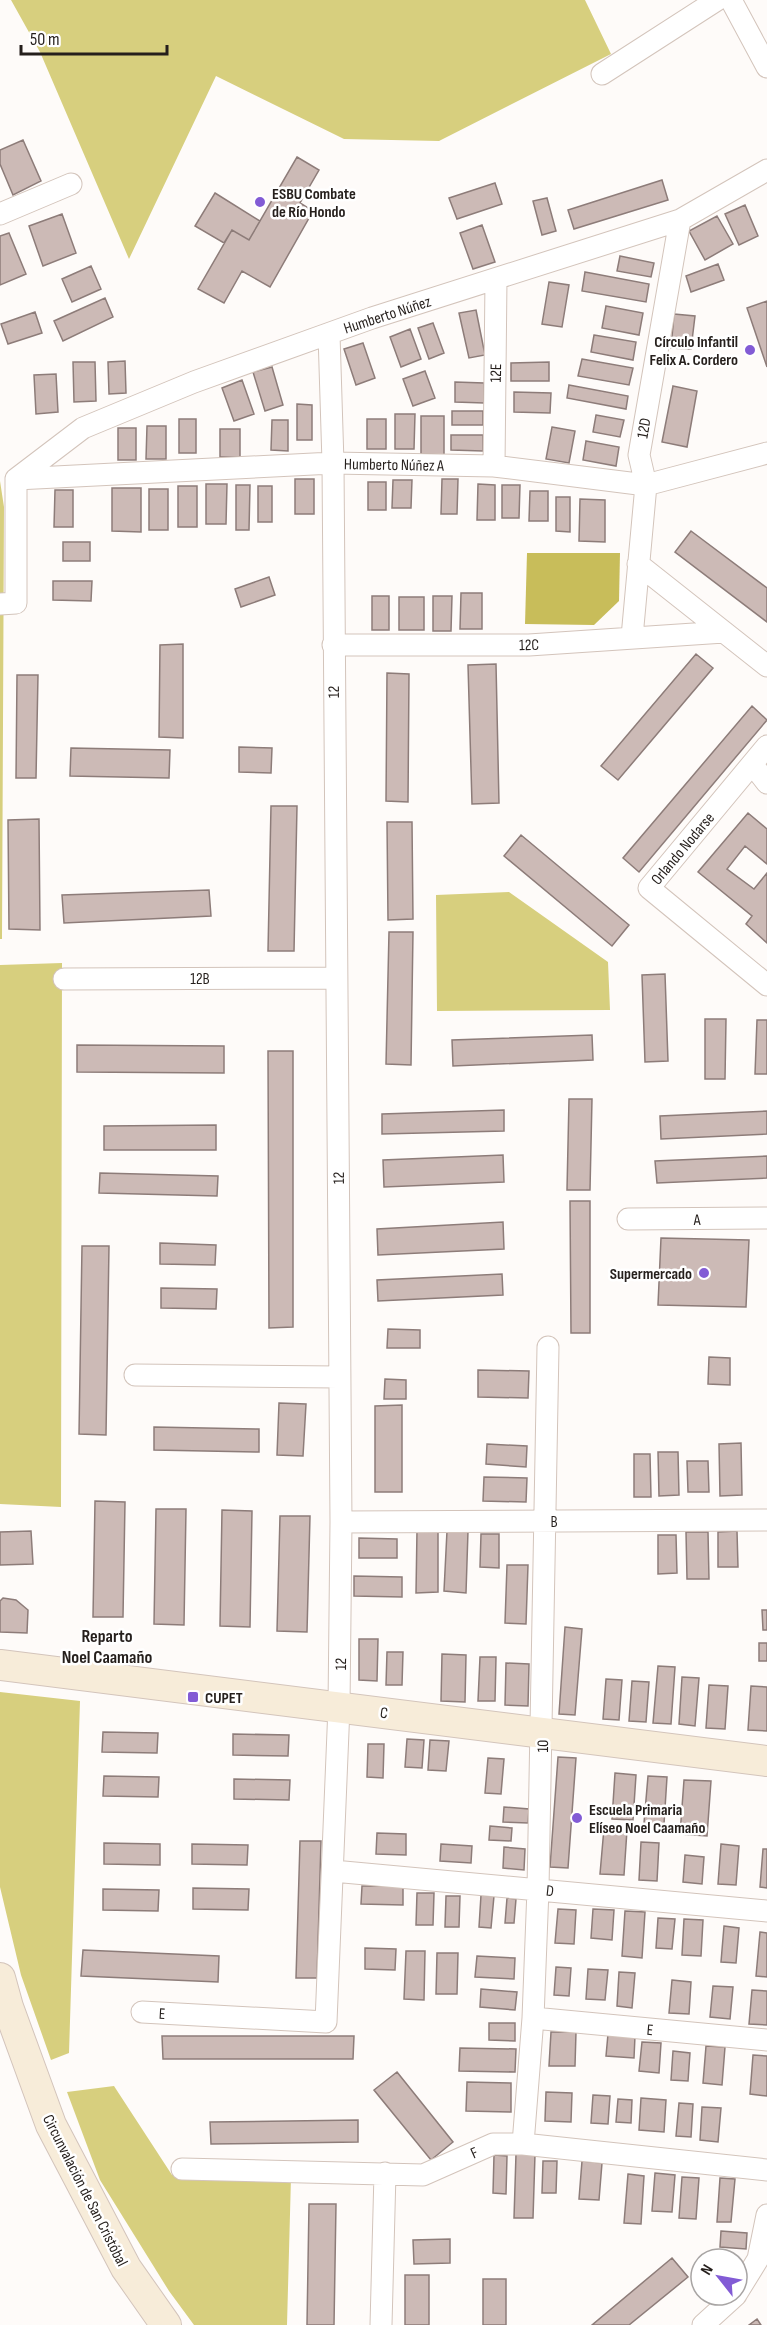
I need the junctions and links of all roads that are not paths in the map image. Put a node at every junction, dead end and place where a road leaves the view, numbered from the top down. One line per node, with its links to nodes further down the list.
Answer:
1 (717, 0): 4 (street)
2 (731, 0): 3 (street)
3 (767, 67)
4 (602, 74)
5 (767, 170): 8 (street, Humberto Núñez)
6 (71, 184): 7 (street)
7 (0, 214)
8 (680, 220): 9 (street, Humberto Núñez); 15 (street, 12D)
9 (496, 279): 10 (street, Humberto Núñez); 13 (street, 12E)
10 (329, 334): 12 (street, 12); 14 (street, Humberto Núñez)
11 (767, 453): 15 (street, Humberto Núñez A)
12 (333, 463): 13 (street, Humberto Núñez A); 14 (street, Humberto Núñez A); 20 (street, 12)
13 (494, 466): 15 (street, Humberto Núñez A)
14 (16, 479): 17 (street)
15 (646, 485): 16 (street, 12D)
16 (638, 564): 18 (street); 19 (street, 12D)
17 (0, 604)
18 (724, 632): 19 (street, 12C); 21 (street)
19 (632, 637): 20 (street, 12C)
20 (333, 645): 25 (street, 12)
21 (767, 666)
22 (767, 746): 23 (street, Orlando Nodarse)
23 (753, 765): 24 (street); 27 (street, Orlando Nodarse)
24 (767, 783)
25 (336, 978): 26 (street, 12B); 32 (street, 12)
26 (64, 979)
27 (767, 985)
28 (767, 1218): 29 (street, A)
29 (628, 1219)
30 (548, 1347): 34 (street, 10)
31 (135, 1375): 32 (street)
32 (339, 1377): 35 (street, 12)
33 (767, 1520): 34 (street, B)
34 (545, 1521): 35 (street, B); 38 (street, 10)
35 (341, 1522): 37 (street, 12)
36 (0, 1665): 37 (street, C)
37 (339, 1707): 38 (street, C); 40 (street, 12)
38 (542, 1732): 39 (street, C); 41 (street, 10)
39 (767, 1761)
40 (333, 1871): 41 (street, D); 46 (street, 12)
41 (538, 1889): 42 (street, D); 45 (street, 10)
42 (767, 1911)
43 (0, 1978): 55 (street, Circunvalación de San Cristóbal)
44 (142, 2012): 46 (street, E)
45 (533, 2018): 47 (street, E); 48 (street, 10)
46 (326, 2022)
47 (767, 2040)
48 (523, 2144): 50 (street, F); 51 (street, F)
49 (182, 2169): 51 (street, F)
50 (767, 2170)
51 (385, 2173): 56 (street)
52 (767, 2215): 53 (street)
53 (749, 2273)
54 (722, 2307): 57 (street)
55 (166, 2325)
56 (381, 2325)
57 (703, 2325)

